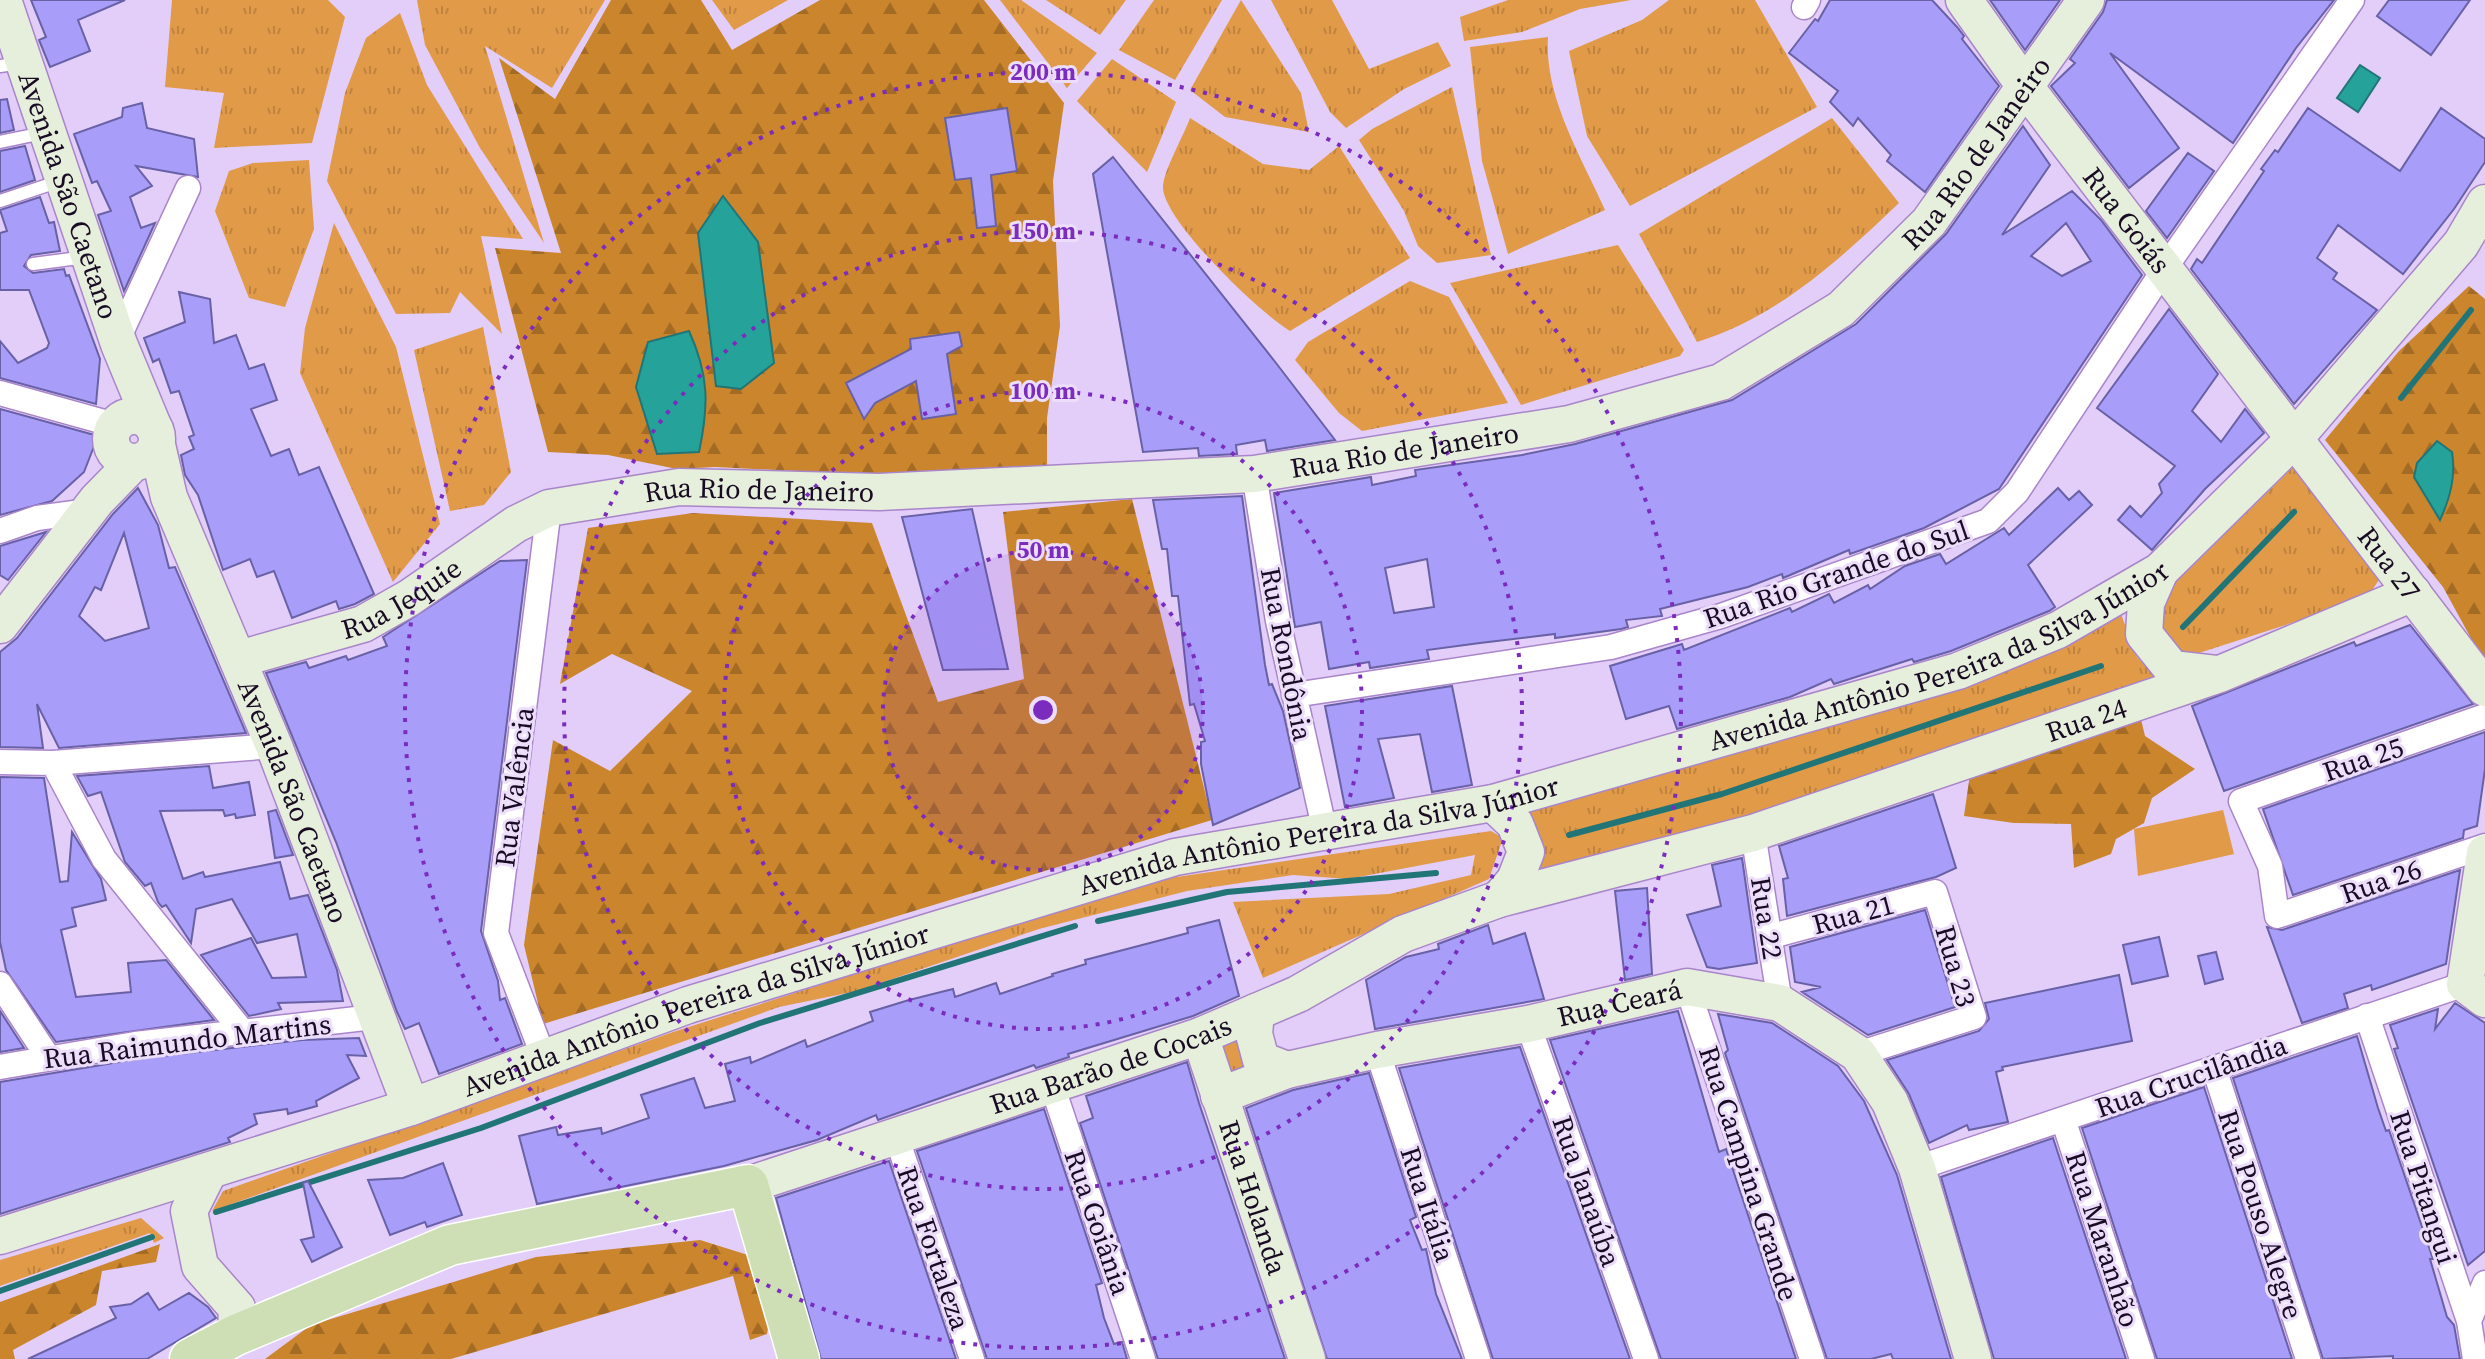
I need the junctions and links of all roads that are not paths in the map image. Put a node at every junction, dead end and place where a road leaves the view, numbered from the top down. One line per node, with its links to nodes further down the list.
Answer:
1 (1964, 0): 6 (street, Rua Goiás)
2 (2086, 0): 6 (street, Rua Rio de Janeiro)
3 (2352, 0): 16 (street, Rua Rio Grande do Sul)
4 (7, 3): 5 (street, Avenida São Caetano)
5 (12, 64): 7 (street, Avenida São Caetano)
6 (2026, 88): 16 (street, Rua Goiás); 21 (street, Rua Rio de Janeiro)
7 (46, 132): 8 (lane); 9 (street, Avenida São Caetano)
8 (0, 142)
9 (63, 180): 11 (lane); 14 (street, Avenida São Caetano)
10 (188, 188): 17 (street)
11 (0, 201)
12 (2485, 203): 13 (street, Avenida Antônio Pereira da Silva Júnior)
13 (2473, 255): 19 (street, Avenida Antônio Pereira da Silva Júnior)
14 (89, 256): 15 (lane); 17 (street, Avenida São Caetano)
15 (33, 264)
16 (2165, 268): 19 (street, Rua Goiás); 31 (street, Rua Rio Grande do Sul)
17 (118, 342): 20 (street)
18 (0, 393): 20 (street)
19 (2295, 438): 25 (street, Avenida Antônio Pereira da Silva Júnior); 26 (street, Rua 27)
20 (133, 441): 22 (street); 28 (street, Avenida São Caetano)
21 (1254, 474): 23 (street, Rua Rio de Janeiro); 31 (street, Rua Rondônia)
22 (93, 506): 24 (street); 27 (street)
23 (549, 508): 28 (street, Rua Jequie); 58 (street, Rua Valência)
24 (0, 531)
25 (2160, 571): 29 (street); 36 (street, Avenida Antônio Pereira da Silva Júnior)
26 (2413, 593): 29 (street, Rua 24); 30 (street, Rua 27)
27 (0, 625)
28 (239, 659): 33 (street, Avenida São Caetano)
29 (2220, 674): 38 (street, Rua 24)
30 (2485, 688)
31 (1294, 695): 37 (street, Rua Rondônia)
32 (2485, 716): 43 (street, Rua 25)
33 (274, 746): 35 (street); 51 (street, Avenida São Caetano)
34 (0, 762): 35 (street)
35 (53, 763): 53 (street)
36 (1493, 803): 37 (street, Avenida Antônio Pereira da Silva Júnior); 42 (street)
37 (1325, 832): 58 (street, Avenida Antônio Pereira da Silva Júnior)
38 (1753, 833): 42 (street, Rua Barão de Cocais); 44 (street, Rua 22)
39 (2485, 846): 43 (street, Rua 26)
40 (2485, 853): 47 (street)
41 (1935, 892): 44 (street, Rua 21); 56 (street, Rua 23)
42 (1499, 899): 49 (street, Rua Barão de Cocais)
43 (2277, 916)
44 (1772, 936): 48 (street, Rua 22)
45 (0, 984): 57 (street)
46 (1687, 987): 48 (street, Rua Ceará); 52 (street, Rua Ceará); 81 (street, Rua Campina Grande)
47 (2475, 991): 50 (street, Rua Crucilândia)
48 (1780, 1003): 56 (street, Rua Ceará)
49 (1256, 1012): 54 (street, Rua Barão de Cocais); 61 (street)
50 (2367, 1016): 60 (street, Rua Crucilândia); 72 (street, Rua Pitangui)
51 (374, 1017): 53 (street, Rua Raimundo Martins); 64 (street, Avenida São Caetano)
52 (1528, 1024): 55 (street, Rua Ceará); 80 (street, Rua Janaúba)
53 (242, 1031): 57 (street, Rua Raimundo Martins)
54 (1200, 1036): 62 (street, Rua Barão de Cocais); 63 (street, Rua Holanda)
55 (1377, 1050): 61 (street, Rua Ceará); 79 (street, Rua Itália)
56 (1858, 1054): 67 (street, Rua Ceará)
57 (48, 1057): 59 (street, Rua Raimundo Martins)
58 (544, 1058): 64 (street, Avenida Antônio Pereira da Silva Júnior)
59 (0, 1067)
60 (2214, 1068): 65 (street, Rua Crucilândia); 84 (street, Rua Pouso Alegre)
61 (1287, 1070): 63 (street, Rua Ceará)
62 (1052, 1085): 66 (street, Rua Barão de Cocais); 77 (street, Rua Goiânia)
63 (1219, 1096): 78 (street, Rua Holanda)
64 (411, 1107): 68 (street, Avenida Antônio Pereira da Silva Júnior)
65 (2063, 1119): 67 (street, Rua Crucilândia); 83 (street, Rua Maranhão)
66 (896, 1136): 69 (street, Rua Barão de Cocais); 76 (street, Rua Fortaleza)
67 (1917, 1168): 82 (street, Rua Ceará)
68 (208, 1173): 70 (street, Avenida Antônio Pereira da Silva Júnior); 73 (street)
69 (748, 1185): 73 (main road, Rua Barão de Cocais); 75 (main road)
70 (0, 1236)
71 (2485, 1283): 72 (street)
72 (2469, 1321): 85 (street, Rua Pitangui)
73 (236, 1335): 74 (main road, Rua Barão de Cocais)
74 (190, 1359)
75 (799, 1359)
76 (972, 1359)
77 (1143, 1359)
78 (1307, 1359)
79 (1478, 1359)
80 (1646, 1359)
81 (1812, 1359)
82 (1973, 1359)
83 (2142, 1359)
84 (2308, 1359)
85 (2475, 1359)

